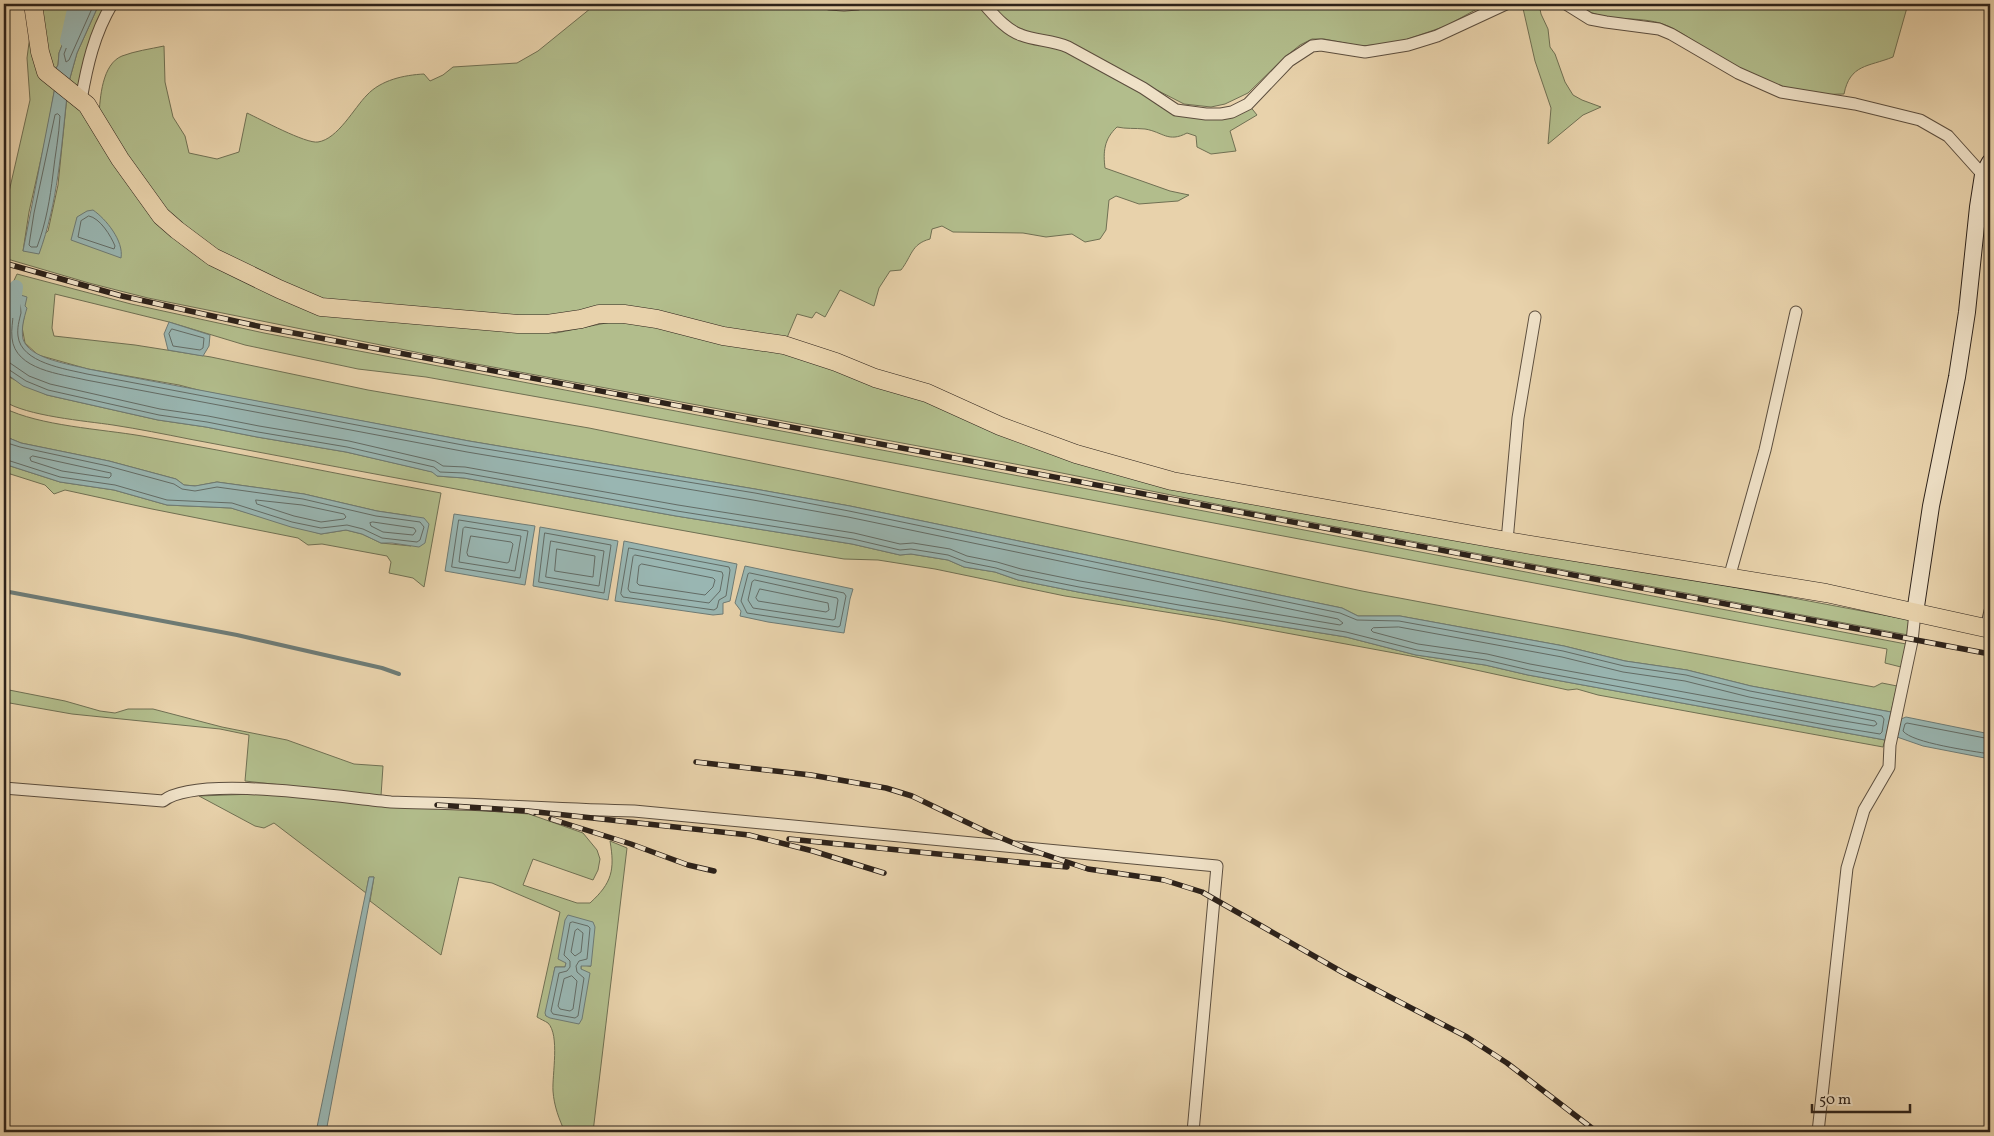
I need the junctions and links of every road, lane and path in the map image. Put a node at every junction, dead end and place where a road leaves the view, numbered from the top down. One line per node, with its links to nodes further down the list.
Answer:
1 (33, 4): 8 (main road)
2 (112, 4): 8 (street)
3 (829, 4): 4 (street)
4 (858, 4)
5 (984, 4): 6 (street)
6 (1506, 4)
7 (1566, 4): 9 (street)
8 (75, 95): 12 (main road)
9 (1987, 169): 15 (street)
10 (1796, 312): 13 (street)
11 (1535, 317): 12 (street)
12 (1507, 541): 13 (main road)
13 (1729, 578): 15 (main road)
14 (1990, 611): 16 (street)
15 (1915, 613): 16 (main road); 19 (street)
16 (1988, 629)
17 (4, 788): 18 (street)
18 (1193, 1132)
19 (1818, 1132)

